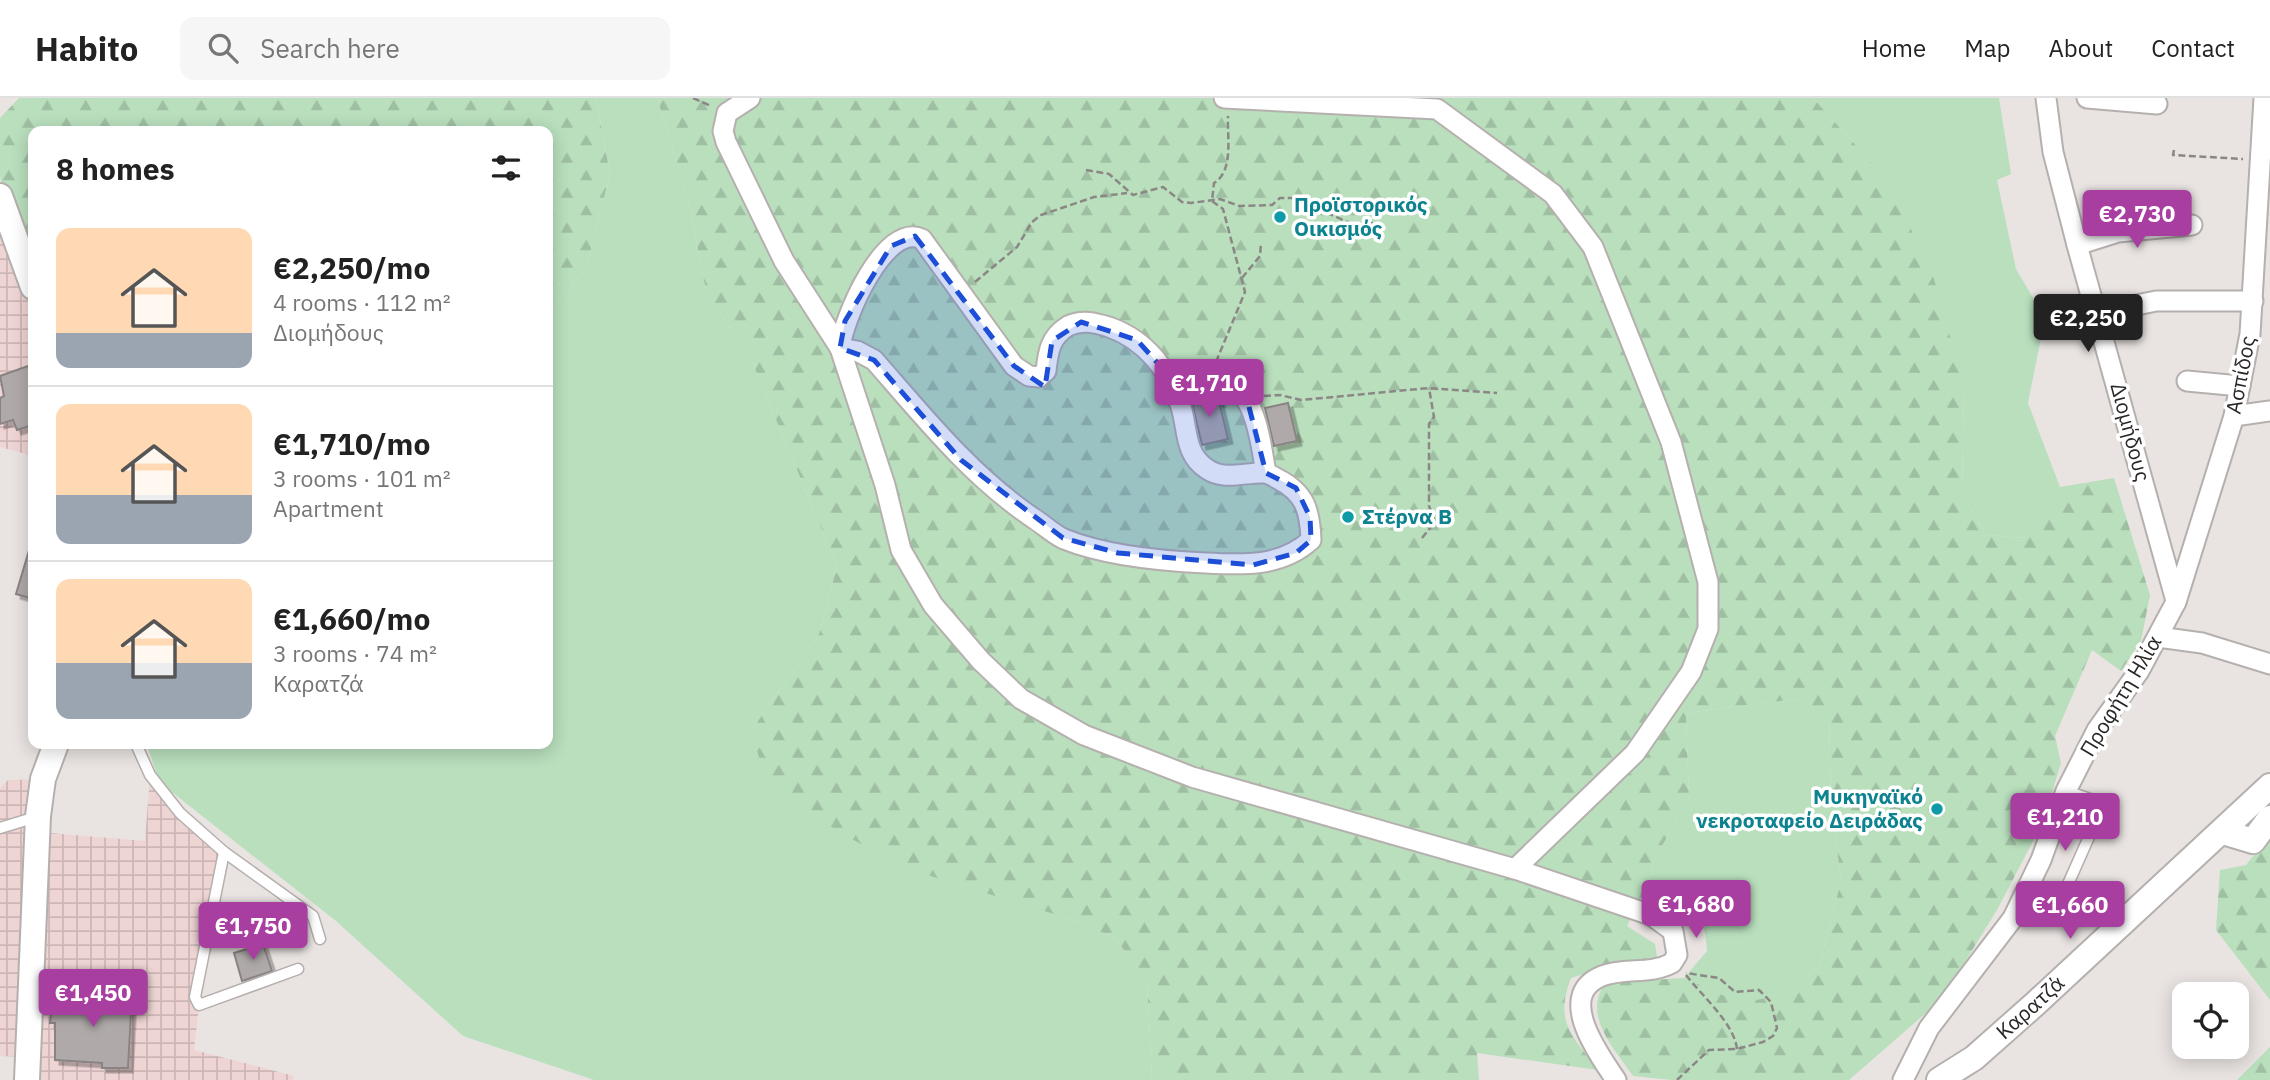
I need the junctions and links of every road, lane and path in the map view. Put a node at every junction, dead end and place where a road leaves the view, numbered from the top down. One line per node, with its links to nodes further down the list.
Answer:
1 (750, 98): 22 (street)
2 (1226, 98): 12 (path); 46 (street)
3 (2046, 98): 16 (street, Διομήδους)
4 (2087, 98): 6 (street)
5 (2264, 98): 8 (street, Ασπίδος)
6 (2157, 104)
7 (2174, 150): 8 (path)
8 (2260, 160): 20 (street, Ασπίδος)
9 (1086, 170): 10 (path)
10 (1127, 193): 12 (path); 19 (path)
11 (0, 196): 17 (street)
12 (1212, 201): 13 (path); 18 (path)
13 (1376, 223)
14 (2192, 225): 16 (street)
15 (1261, 243): 18 (path)
16 (2077, 245): 21 (street, Διομήδους)
17 (28, 272)
18 (1241, 278): 24 (path)
19 (962, 294): 22 (street); 23 (street)
20 (2253, 301): 21 (street); 26 (street, Ασπίδος)
21 (2098, 313): 34 (street, Διομήδους)
22 (840, 348): 32 (street); 46 (street)
23 (1170, 377): 24 (street); 32 (street)
24 (1214, 379): 29 (street)
25 (2188, 382): 26 (street)
26 (2240, 386): 31 (street, Ασπίδος)
27 (1429, 388): 28 (path); 29 (path); 33 (path)
28 (1497, 393)
29 (1247, 399): 32 (street)
30 (2270, 411): 31 (street)
31 (2234, 416): 34 (street, Ασπίδος)
32 (1266, 473)
33 (1422, 538)
34 (2176, 602): 35 (street, Προφήτη Ηλία)
35 (2158, 638): 36 (street); 40 (street, Προφήτη Ηλία)
36 (2270, 664)
37 (54, 749): 41 (street)
38 (138, 749): 45 (lane)
39 (2270, 786): 44 (street, Καρατζά)
40 (2066, 791): 47 (lane); 55 (street, Προφήτη Ηλία)
41 (38, 816): 43 (lane); 52 (street)
42 (2270, 818): 44 (street)
43 (0, 828)
44 (2223, 832): 56 (street, Καρατζά)
45 (224, 852): 48 (lane); 50 (lane)
46 (1515, 869): 49 (street)
47 (2057, 909)
48 (320, 939)
49 (1678, 968): 51 (path); 51 (path); 53 (street)
50 (298, 969)
51 (1737, 1049): 54 (path)
52 (27, 1080)
53 (1616, 1080)
54 (1677, 1080)
55 (1903, 1080)
56 (1939, 1080)

